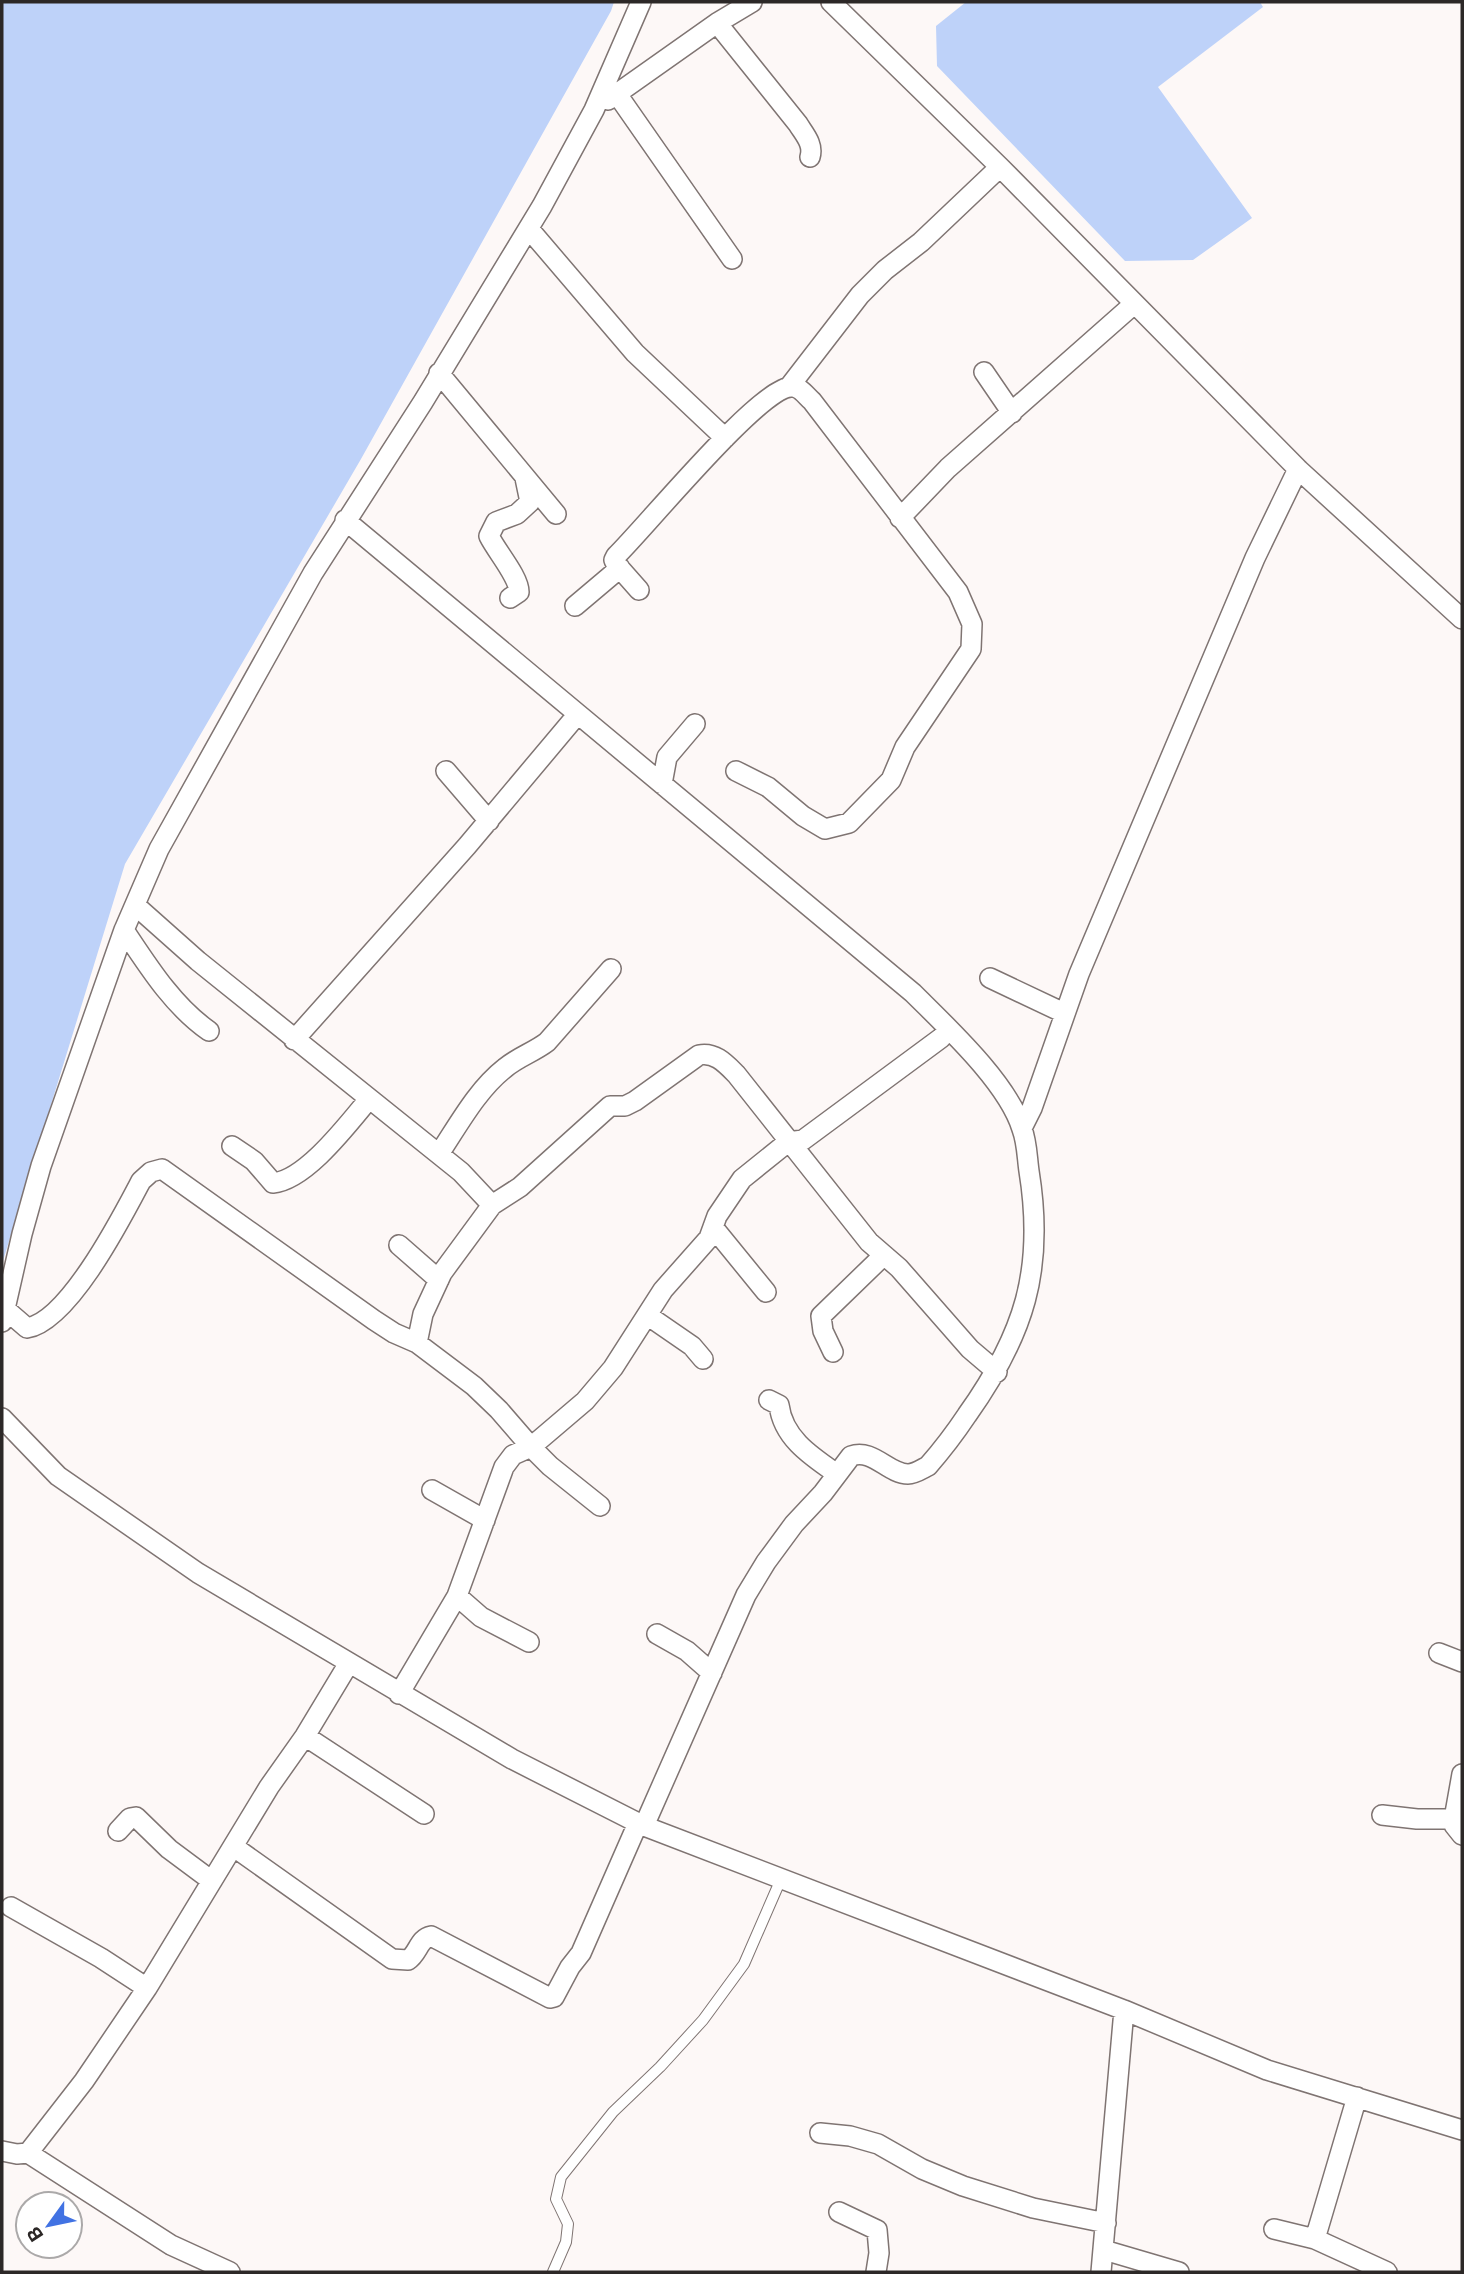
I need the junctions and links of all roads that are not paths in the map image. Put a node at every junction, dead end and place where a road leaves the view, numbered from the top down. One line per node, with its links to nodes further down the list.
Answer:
1 (641, 2): 6 (street)
2 (752, 2): 4 (street)
3 (831, 2): 8 (street)
4 (717, 23): 5 (street); 7 (street)
5 (617, 94): 6 (street); 10 (street)
6 (594, 110): 9 (street)
7 (810, 156)
8 (1000, 167): 11 (street); 14 (street)
9 (529, 229): 13 (street); 16 (street)
10 (732, 259)
11 (1134, 304): 15 (street); 17 (street)
12 (984, 372): 15 (street)
13 (439, 373): 18 (street); 21 (street)
14 (789, 387): 16 (street); 20 (street)
15 (1012, 413): 20 (street)
16 (725, 438): 22 (street)
17 (1298, 469): 26 (street); 37 (street)
18 (525, 477): 19 (street); 24 (street)
19 (556, 514)
20 (900, 518): 30 (street)
21 (345, 520): 27 (street); 33 (street)
22 (620, 568): 23 (street); 25 (street)
23 (639, 590)
24 (510, 598)
25 (575, 606)
26 (1462, 619)
27 (577, 715): 31 (street); 32 (street)
28 (695, 724): 31 (street)
29 (446, 771): 32 (street)
30 (736, 771)
31 (662, 784): 38 (street)
32 (489, 821): 40 (street)
33 (135, 905): 34 (street); 40 (street)
34 (124, 930): 39 (street); 52 (street)
35 (611, 969): 45 (street)
36 (990, 978): 37 (street)
37 (1064, 1013): 42 (street)
38 (949, 1029): 42 (street); 43 (street)
39 (209, 1031)
40 (294, 1040): 41 (street)
41 (369, 1099): 44 (street); 45 (street)
42 (1022, 1128): 57 (street)
43 (788, 1142): 46 (street); 47 (street); 49 (street)
44 (232, 1146)
45 (439, 1154): 46 (street)
46 (492, 1205): 50 (street)
47 (713, 1227): 51 (street); 53 (street)
48 (399, 1245): 50 (street)
49 (884, 1255): 55 (street); 57 (street)
50 (439, 1280): 54 (street)
51 (766, 1292)
52 (4, 1315): 54 (street)
53 (647, 1315): 56 (street); 60 (street)
54 (417, 1343): 60 (street)
55 (833, 1352)
56 (703, 1359)
57 (997, 1372): 61 (street)
58 (769, 1400): 61 (street)
59 (2, 1418): 70 (street)
60 (531, 1447): 63 (street); 64 (street)
61 (837, 1474): 71 (street)
62 (432, 1490): 64 (street)
63 (600, 1506)
64 (485, 1520): 65 (street)
65 (457, 1596): 67 (street); 72 (street)
66 (657, 1634): 71 (street)
67 (529, 1642)
68 (1439, 1653): 69 (street)
69 (1462, 1662)
70 (349, 1663): 72 (street); 73 (street)
71 (712, 1672): 77 (street)
72 (400, 1694): 77 (street)
73 (305, 1735): 75 (street); 80 (street)
74 (1462, 1774): 78 (street)
75 (424, 1814)
76 (1382, 1815): 78 (street)
77 (641, 1825): 80 (street); 81 (street)
78 (1458, 1827)
79 (118, 1831): 82 (street)
80 (234, 1847): 82 (street)
81 (781, 1879): 85 (street); 97 (lane)
82 (212, 1881): 84 (street)
83 (11, 1907): 84 (street)
84 (147, 1989): 90 (street)
85 (1124, 2010): 86 (street); 92 (street)
86 (1357, 2097): 87 (street); 94 (street)
87 (1462, 2130)
88 (820, 2133): 92 (street)
89 (2, 2151): 90 (street)
90 (28, 2153): 96 (street)
91 (839, 2213): 98 (street)
92 (1106, 2223): 95 (street)
93 (1274, 2229): 94 (street)
94 (1315, 2239): 101 (street)
95 (1104, 2250): 99 (street); 100 (street)
96 (230, 2272)
97 (553, 2272)
98 (876, 2272)
99 (1101, 2272)
100 (1179, 2272)
101 (1387, 2272)

